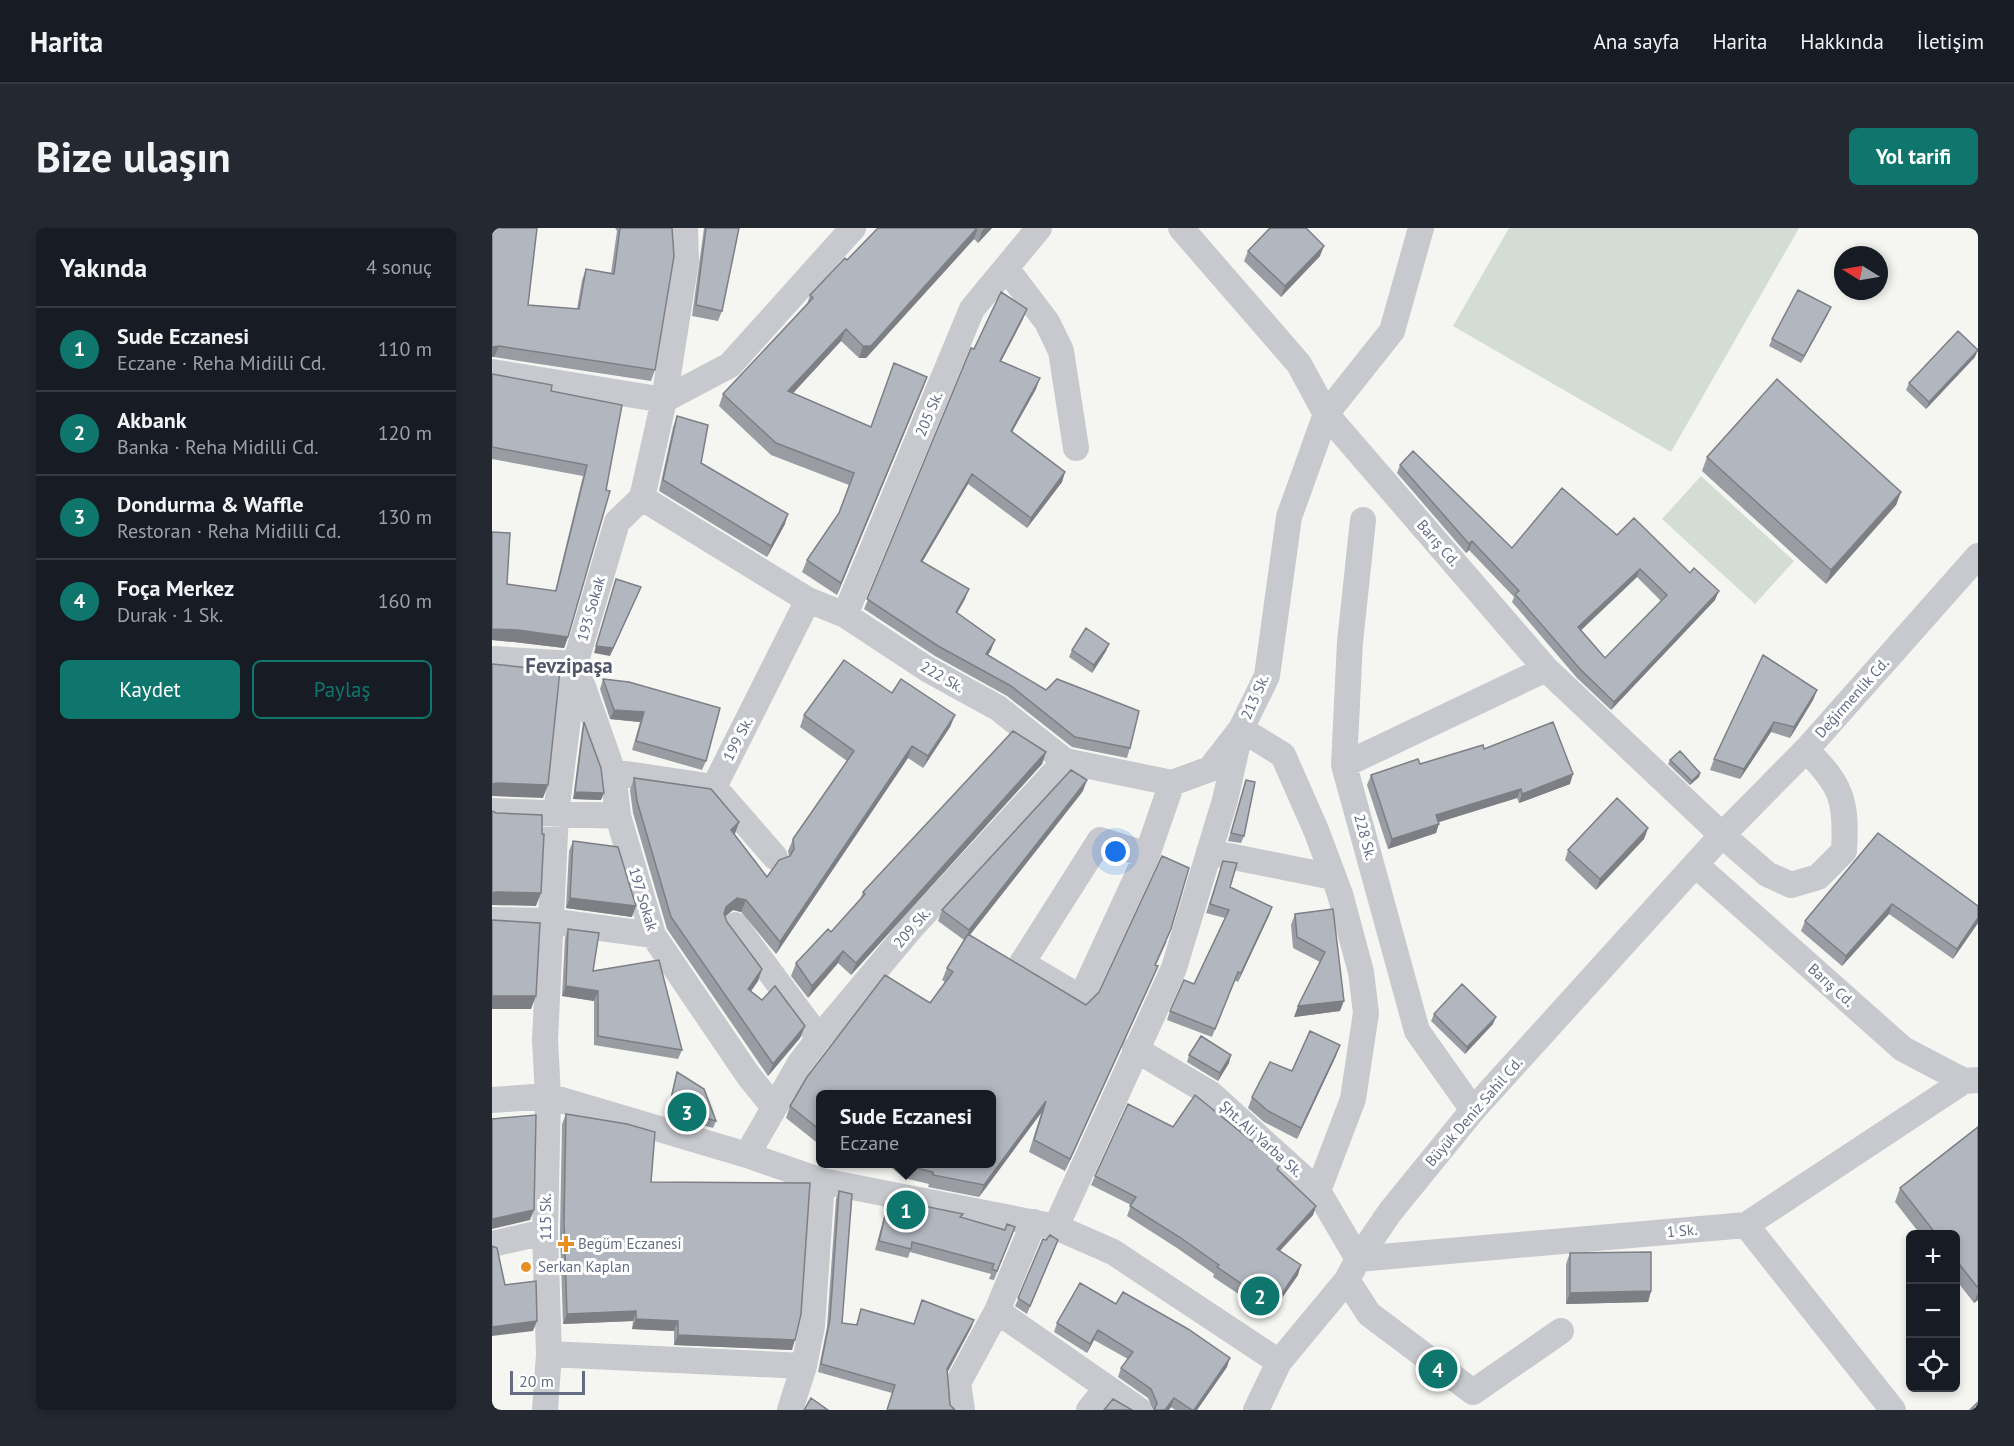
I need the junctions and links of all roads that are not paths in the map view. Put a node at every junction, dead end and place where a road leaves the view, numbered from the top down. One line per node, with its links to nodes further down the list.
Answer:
1 (685, 228): 8 (street)
2 (853, 228): 8 (street)
3 (1039, 228): 6 (street, 205 Sk.)
4 (1180, 228): 9 (street, Barış Cd.)
5 (1421, 228): 9 (street, 213 Sk.)
6 (1006, 268): 10 (street); 15 (street, 205 Sk.)
7 (492, 372): 8 (street)
8 (664, 400): 11 (street)
9 (1326, 414): 18 (street, Barış Cd.); 19 (street, 213 Sk.)
10 (1076, 448)
11 (642, 498): 14 (street, 222 Sk.); 17 (street, 193 Sokak)
12 (1363, 520): 22 (street, 228 Sk.)
13 (1978, 556): 20 (street, Değirmenlik Cd.)
14 (808, 600): 15 (street, 222 Sk.); 25 (street, 199 Sk.)
15 (845, 615): 21 (street, 222 Sk.)
16 (492, 659): 17 (street)
17 (575, 664): 23 (street, 197 Sokak); 27 (street, 193 Sokak)
18 (1545, 669): 22 (street); 29 (street, Barış Cd.)
19 (1241, 729): 24 (street); 30 (street); 34 (street, 213 Sk.)
20 (1806, 750): 29 (street, Değirmenlik Cd.); 29 (street, Barış Cd.)
21 (1065, 760): 24 (street, 222 Sk.); 39 (street, 209 Sk.)
22 (1344, 765): 46 (street, 228 Sk.)
23 (613, 772): 25 (street); 28 (street, 197 Sokak)
24 (1172, 783): 31 (street)
25 (714, 787): 32 (street)
26 (492, 811): 27 (street)
27 (556, 813): 28 (street); 36 (street, 193 Sokak)
28 (618, 816): 38 (street, 197 Sokak)
29 (1722, 835): 33 (street, Büyük Deniz Sahil Cd.)
30 (1209, 852): 34 (street); 41 (street)
31 (1146, 855): 31 (street)
32 (775, 857)
33 (1697, 866): 42 (street, Barış Cd.); 46 (street, Büyük Deniz Sahil Cd.)
34 (1333, 877): 49 (street, 213 Sk.)
35 (492, 920): 36 (street)
36 (549, 921): 38 (street); 40 (street, 193 Sokak)
37 (735, 925): 39 (street)
38 (653, 935): 45 (street, 197 Sokak)
39 (819, 1038): 45 (street, 209 Sk.)
40 (545, 1040): 43 (street, 115 Sk.)
41 (1135, 1049): 49 (street, Şht. Ali Yarba Sk.); 50 (street)
42 (1971, 1081): 51 (street, 1 Sk.)
43 (548, 1096): 44 (street); 47 (street); 52 (street, 115 Sk.)
44 (492, 1100)
45 (773, 1106): 47 (street, 209 Sk.)
46 (1473, 1110): 54 (street, Büyük Deniz Sahil Cd.)
47 (747, 1155): 48 (street)
48 (822, 1180): 50 (street); 59 (street)
49 (1318, 1191): 54 (street, Şht. Ali Yarba Sk.)
50 (1045, 1225): 55 (street); 58 (street)
51 (1746, 1226): 54 (street, 1 Sk.); 67 (street)
52 (545, 1232): 53 (street); 57 (street, 115 Sk.)
53 (492, 1244)
54 (1352, 1270): 56 (street, Şht. Ali Yarba Sk.); 58 (street, Büyük Deniz Sahil Cd.)
55 (997, 1311): 60 (street); 63 (street)
56 (1561, 1331)
57 (549, 1354): 59 (street); 61 (street, 115 Sk.)
58 (1279, 1362): 66 (street, Büyük Deniz Sahil Cd.)
59 (804, 1366): 62 (street)
60 (1106, 1389): 64 (street); 65 (street)
61 (545, 1410)
62 (790, 1410)
63 (962, 1410)
64 (1089, 1410)
65 (1139, 1410)
66 (1256, 1410)
67 (1893, 1410)

